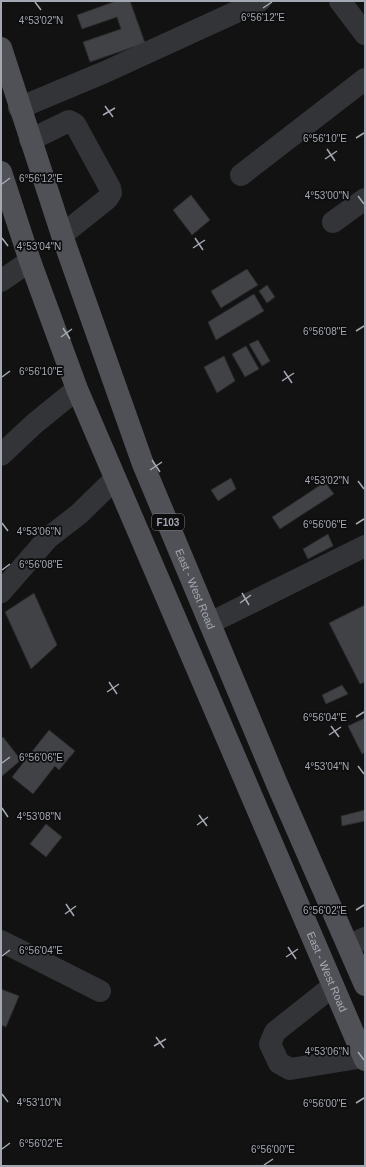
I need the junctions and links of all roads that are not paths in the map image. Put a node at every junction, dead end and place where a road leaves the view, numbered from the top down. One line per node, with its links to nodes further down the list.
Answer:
1 (260, 1): 6 (street)
2 (340, 1): 3 (street)
3 (365, 34)
4 (1, 48): 6 (main road, East - West Road / F103)
5 (365, 79): 9 (street)
6 (19, 108): 7 (main road, East - West Road / F103)
7 (30, 140): 12 (main road, East - West Road / F103); 12 (street)
8 (1, 172): 13 (main road, East - West Road / F103)
9 (240, 175)
10 (365, 198): 11 (street)
11 (333, 222)
12 (62, 235): 20 (main road, East - West Road / F103)
13 (30, 261): 14 (street); 15 (main road, East - West Road / F103)
14 (1, 281)
15 (77, 389): 16 (street); 17 (main road, East - West Road / F103)
16 (1, 455)
17 (115, 479): 19 (street); 24 (main road, East - West Road / F103)
18 (365, 546): 20 (street)
19 (1, 592)
20 (210, 623): 22 (main road, East - West Road / F103)
21 (1, 942): 25 (street)
22 (356, 942): 23 (main road, East - West Road / F103)
23 (365, 985)
24 (333, 986): 26 (main road, East - West Road / F103); 26 (street)
25 (100, 991)
26 (364, 1058)

